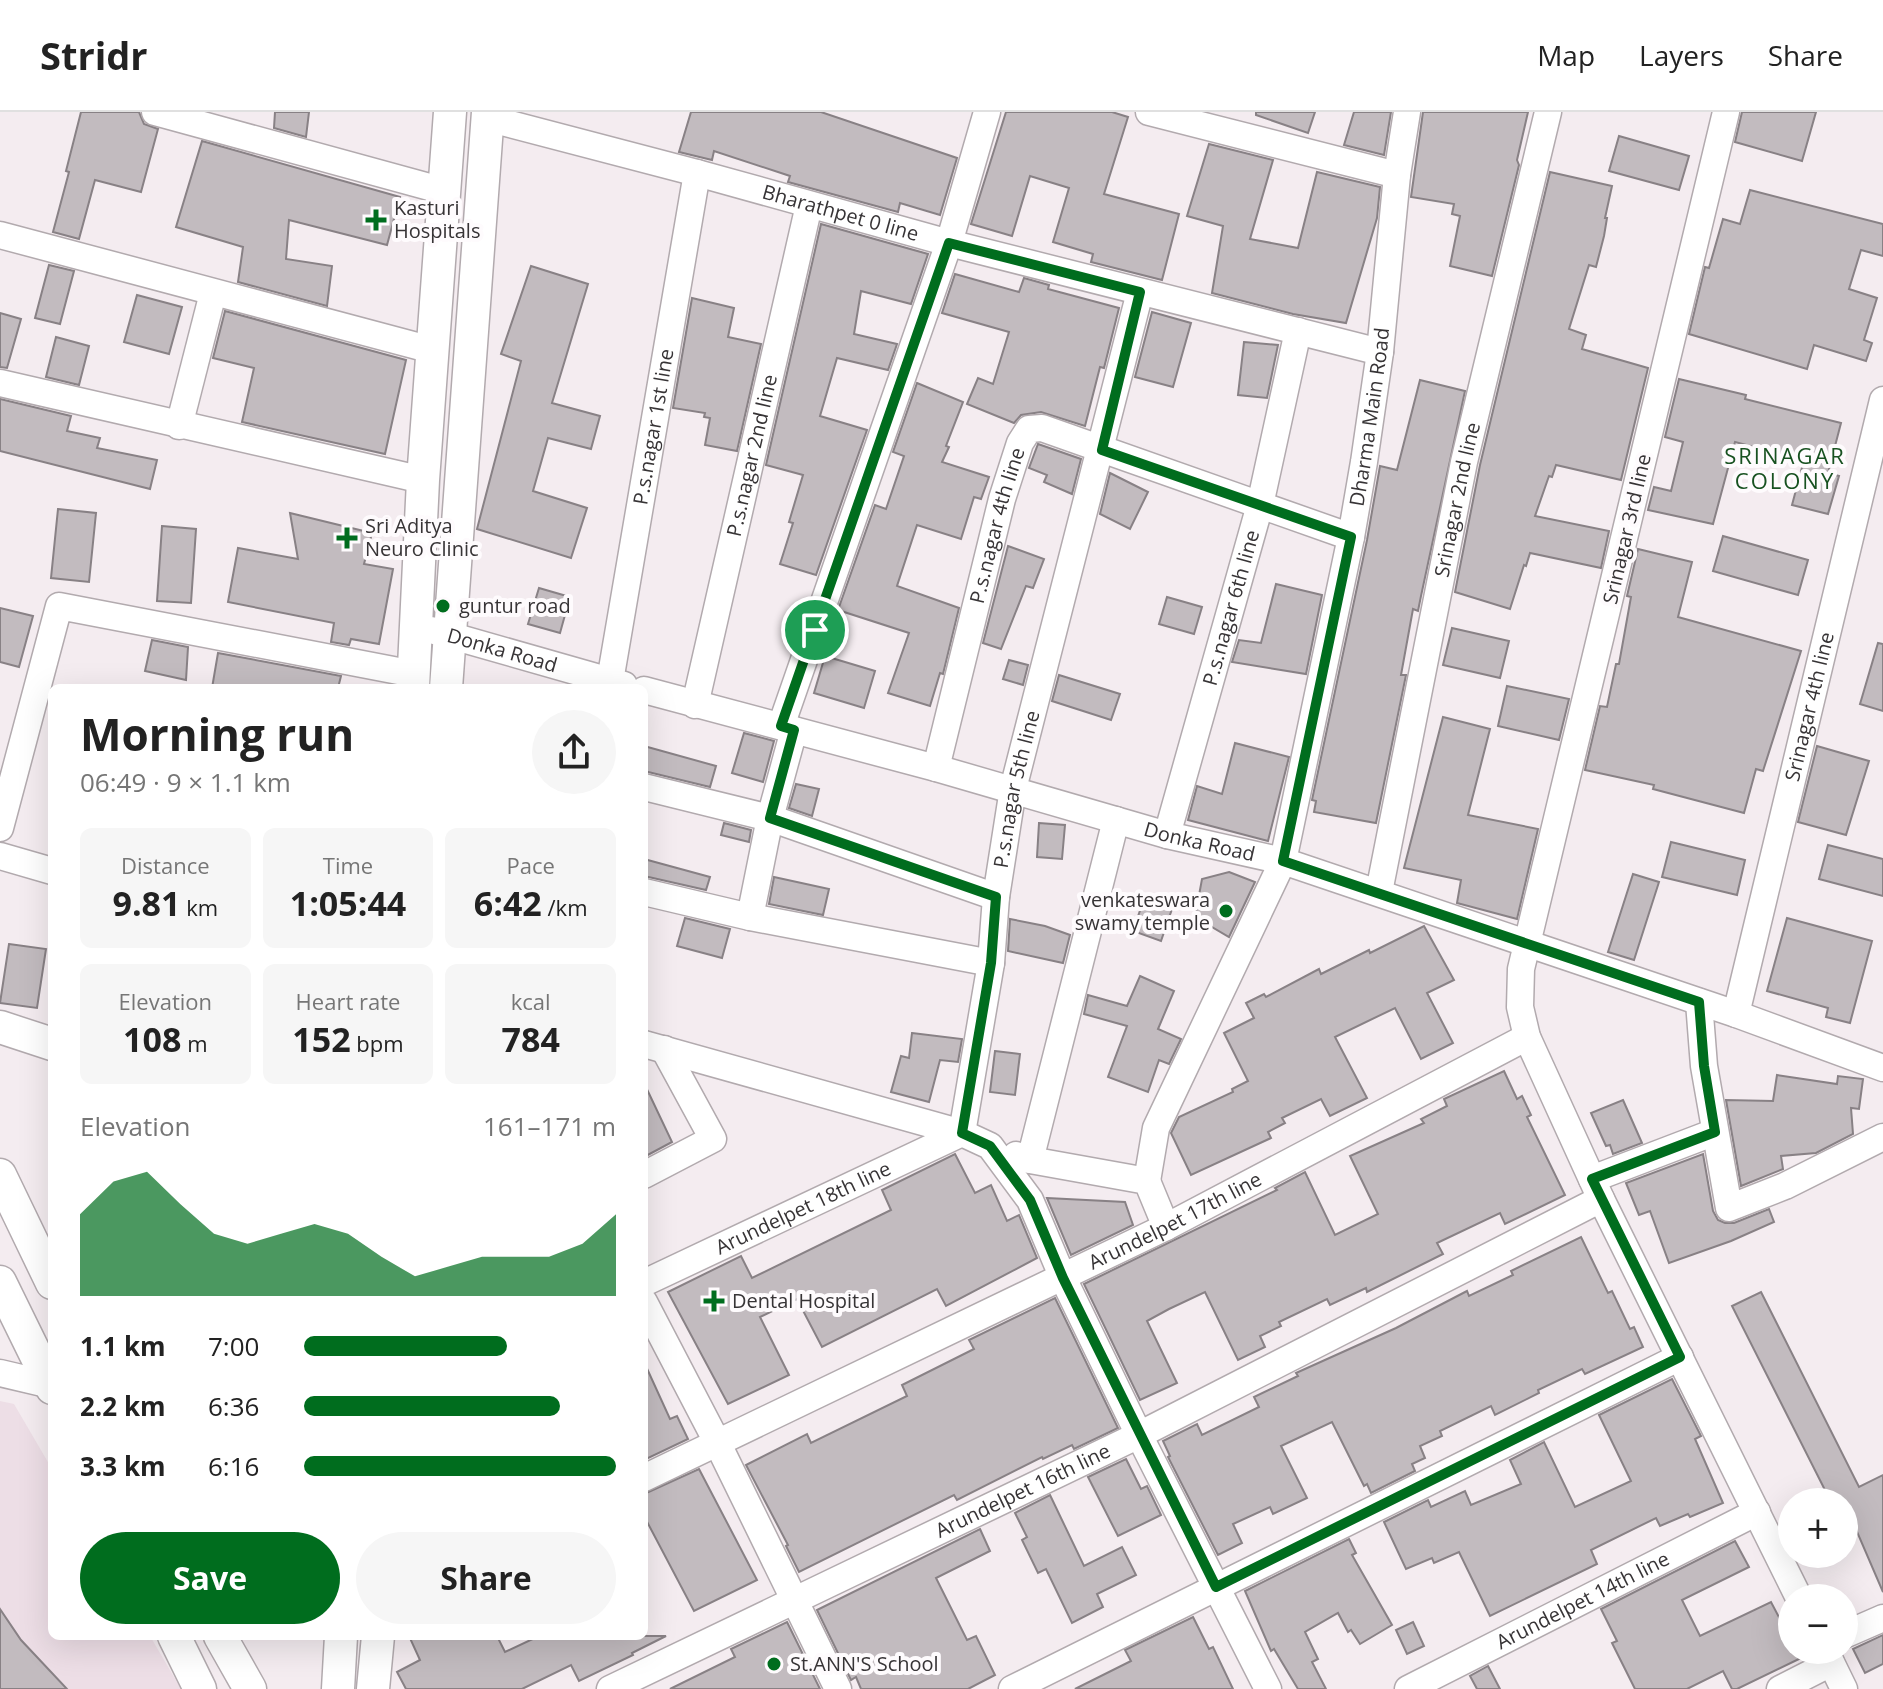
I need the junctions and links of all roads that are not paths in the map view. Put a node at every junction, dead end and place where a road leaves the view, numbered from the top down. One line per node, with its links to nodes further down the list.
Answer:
1 (155, 112): 11 (street)
2 (450, 112): 11 (main road)
3 (987, 112): 14 (street)
4 (1149, 112): 10 (street)
5 (1407, 112): 10 (street, Dharma Main Road)
6 (1548, 112): 46 (street, Srinagar 2nd line)
7 (1726, 112): 50 (street, Srinagar 3rd line)
8 (488, 115): 9 (street, Bharathpet 0 line); 28 (main road)
9 (697, 173): 12 (street, Bharathpet 0 line); 30 (street, P.s.nagar 1st line)
10 (1397, 175): 19 (street, Dharma Main Road)
11 (444, 191): 18 (main road)
12 (809, 205): 14 (street, Bharathpet 0 line); 34 (street, P.s.nagar 2nd line)
13 (0, 235): 16 (street)
14 (949, 243): 15 (street, Bharathpet 0 line); 35 (street)
15 (1140, 292): 17 (street, Bharathpet 0 line); 23 (street, P.s.nagar 5th line)
16 (213, 293): 18 (street); 22 (street)
17 (1298, 331): 19 (street, Bharathpet 0 line); 25 (street, P.s.nagar 6th line)
18 (432, 350): 24 (main road)
19 (1380, 352): 26 (street, Dharma Main Road)
20 (0, 383): 22 (street)
21 (1882, 411): 53 (street, Srinagar 4th line)
22 (179, 426): 24 (street)
23 (1102, 450): 25 (street, P.s.nagar 4th line); 36 (street, P.s.nagar 4th line); 38 (street, P.s.nagar 5th line)
24 (423, 480): 27 (main road)
25 (1260, 505): 26 (street, P.s.nagar 4th line); 42 (street, P.s.nagar 6th line)
26 (1351, 537): 44 (street, Dharma Main Road)
27 (416, 627): 28 (street, Donka Road); 29 (main road)
28 (450, 635): 30 (street, Donka Road); 31 (main road)
29 (413, 681): 41 (street)
30 (610, 681): 32 (street, Donka Road)
31 (446, 684)
32 (621, 684)
33 (648, 691): 34 (street, Donka Road)
34 (695, 705): 35 (street, Donka Road)
35 (788, 728): 36 (street, Donka Road); 39 (street)
36 (936, 768): 38 (street, Donka Road)
37 (648, 788): 39 (street)
38 (1013, 789): 40 (street, Donka Road); 48 (street, P.s.nagar 5th line)
39 (770, 818): 48 (street); 49 (street)
40 (1116, 820): 42 (street, Donka Road); 63 (street)
41 (0, 828)
42 (1167, 835): 44 (street, Donka Road)
43 (0, 856): 45 (street)
44 (1283, 861): 46 (street, Donka Road); 66 (street, Dharma Main Road)
45 (48, 870)
46 (1379, 892): 50 (street, Donka Road)
47 (648, 893): 49 (street)
48 (996, 897): 51 (street, P.s.nagar 5th line)
49 (750, 917): 51 (street)
50 (1528, 945): 52 (street, Donka Road); 55 (street, Srinagar 3rd line)
51 (991, 963): 60 (street, P.s.nagar 5th line)
52 (1699, 1002): 53 (street, Donka Road); 59 (street)
53 (1736, 1014): 58 (street, Donka Road)
54 (0, 1027): 56 (main road)
55 (1527, 1037): 67 (street, Srinagar 3rd line); 68 (street, Arundelpet 17th line)
56 (48, 1041)
57 (654, 1046): 60 (street); 64 (street)
58 (1883, 1068)
59 (1715, 1132): 61 (street); 67 (street, Arundelpet 16th line)
60 (962, 1133): 62 (street); 72 (street, Arundelpet 18th line)
61 (1883, 1137)
62 (990, 1146): 63 (street); 71 (street)
63 (1030, 1160): 66 (street)
64 (648, 1173)
65 (0, 1175): 69 (main road)
66 (1147, 1181): 68 (street)
67 (1596, 1189): 75 (street, Srinagar 3rd line); 79 (street, Arundelpet 16th line)
68 (1166, 1227): 71 (street, Arundelpet 17th line)
69 (41, 1238): 70 (main road)
70 (48, 1267)
71 (1063, 1278): 79 (street); 80 (street, Arundelpet 17th line)
72 (648, 1281)
73 (0, 1282): 77 (main road)
74 (648, 1310): 80 (street)
75 (1680, 1357): 82 (street, Srinagar 3rd line); 84 (street)
76 (0, 1373): 78 (street)
77 (48, 1381)
78 (48, 1386)
79 (1139, 1435): 84 (street); 85 (street, Arundelpet 16th line)
80 (717, 1442): 81 (street, Arundelpet 17th line); 85 (street)
81 (648, 1476)
82 (1757, 1512): 83 (street, Srinagar 3rd line); 102 (street, Arundelpet 14th line)
83 (1792, 1584)
84 (1216, 1587): 100 (street); 101 (street)
85 (795, 1599): 98 (street, Arundelpet 16th line); 99 (street)
86 (1883, 1618): 87 (street)
87 (1858, 1629)
88 (176, 1640): 94 (main road)
89 (222, 1640): 95 (main road)
90 (341, 1640): 96 (main road)
91 (378, 1640): 97 (main road)
92 (1816, 1664): 103 (street)
93 (1832, 1664): 104 (street)
94 (200, 1689)
95 (250, 1689)
96 (338, 1689)
97 (373, 1689)
98 (610, 1689)
99 (838, 1689)
100 (1012, 1689)
101 (1268, 1689)
102 (1408, 1689)
103 (1780, 1689)
104 (1844, 1689)

